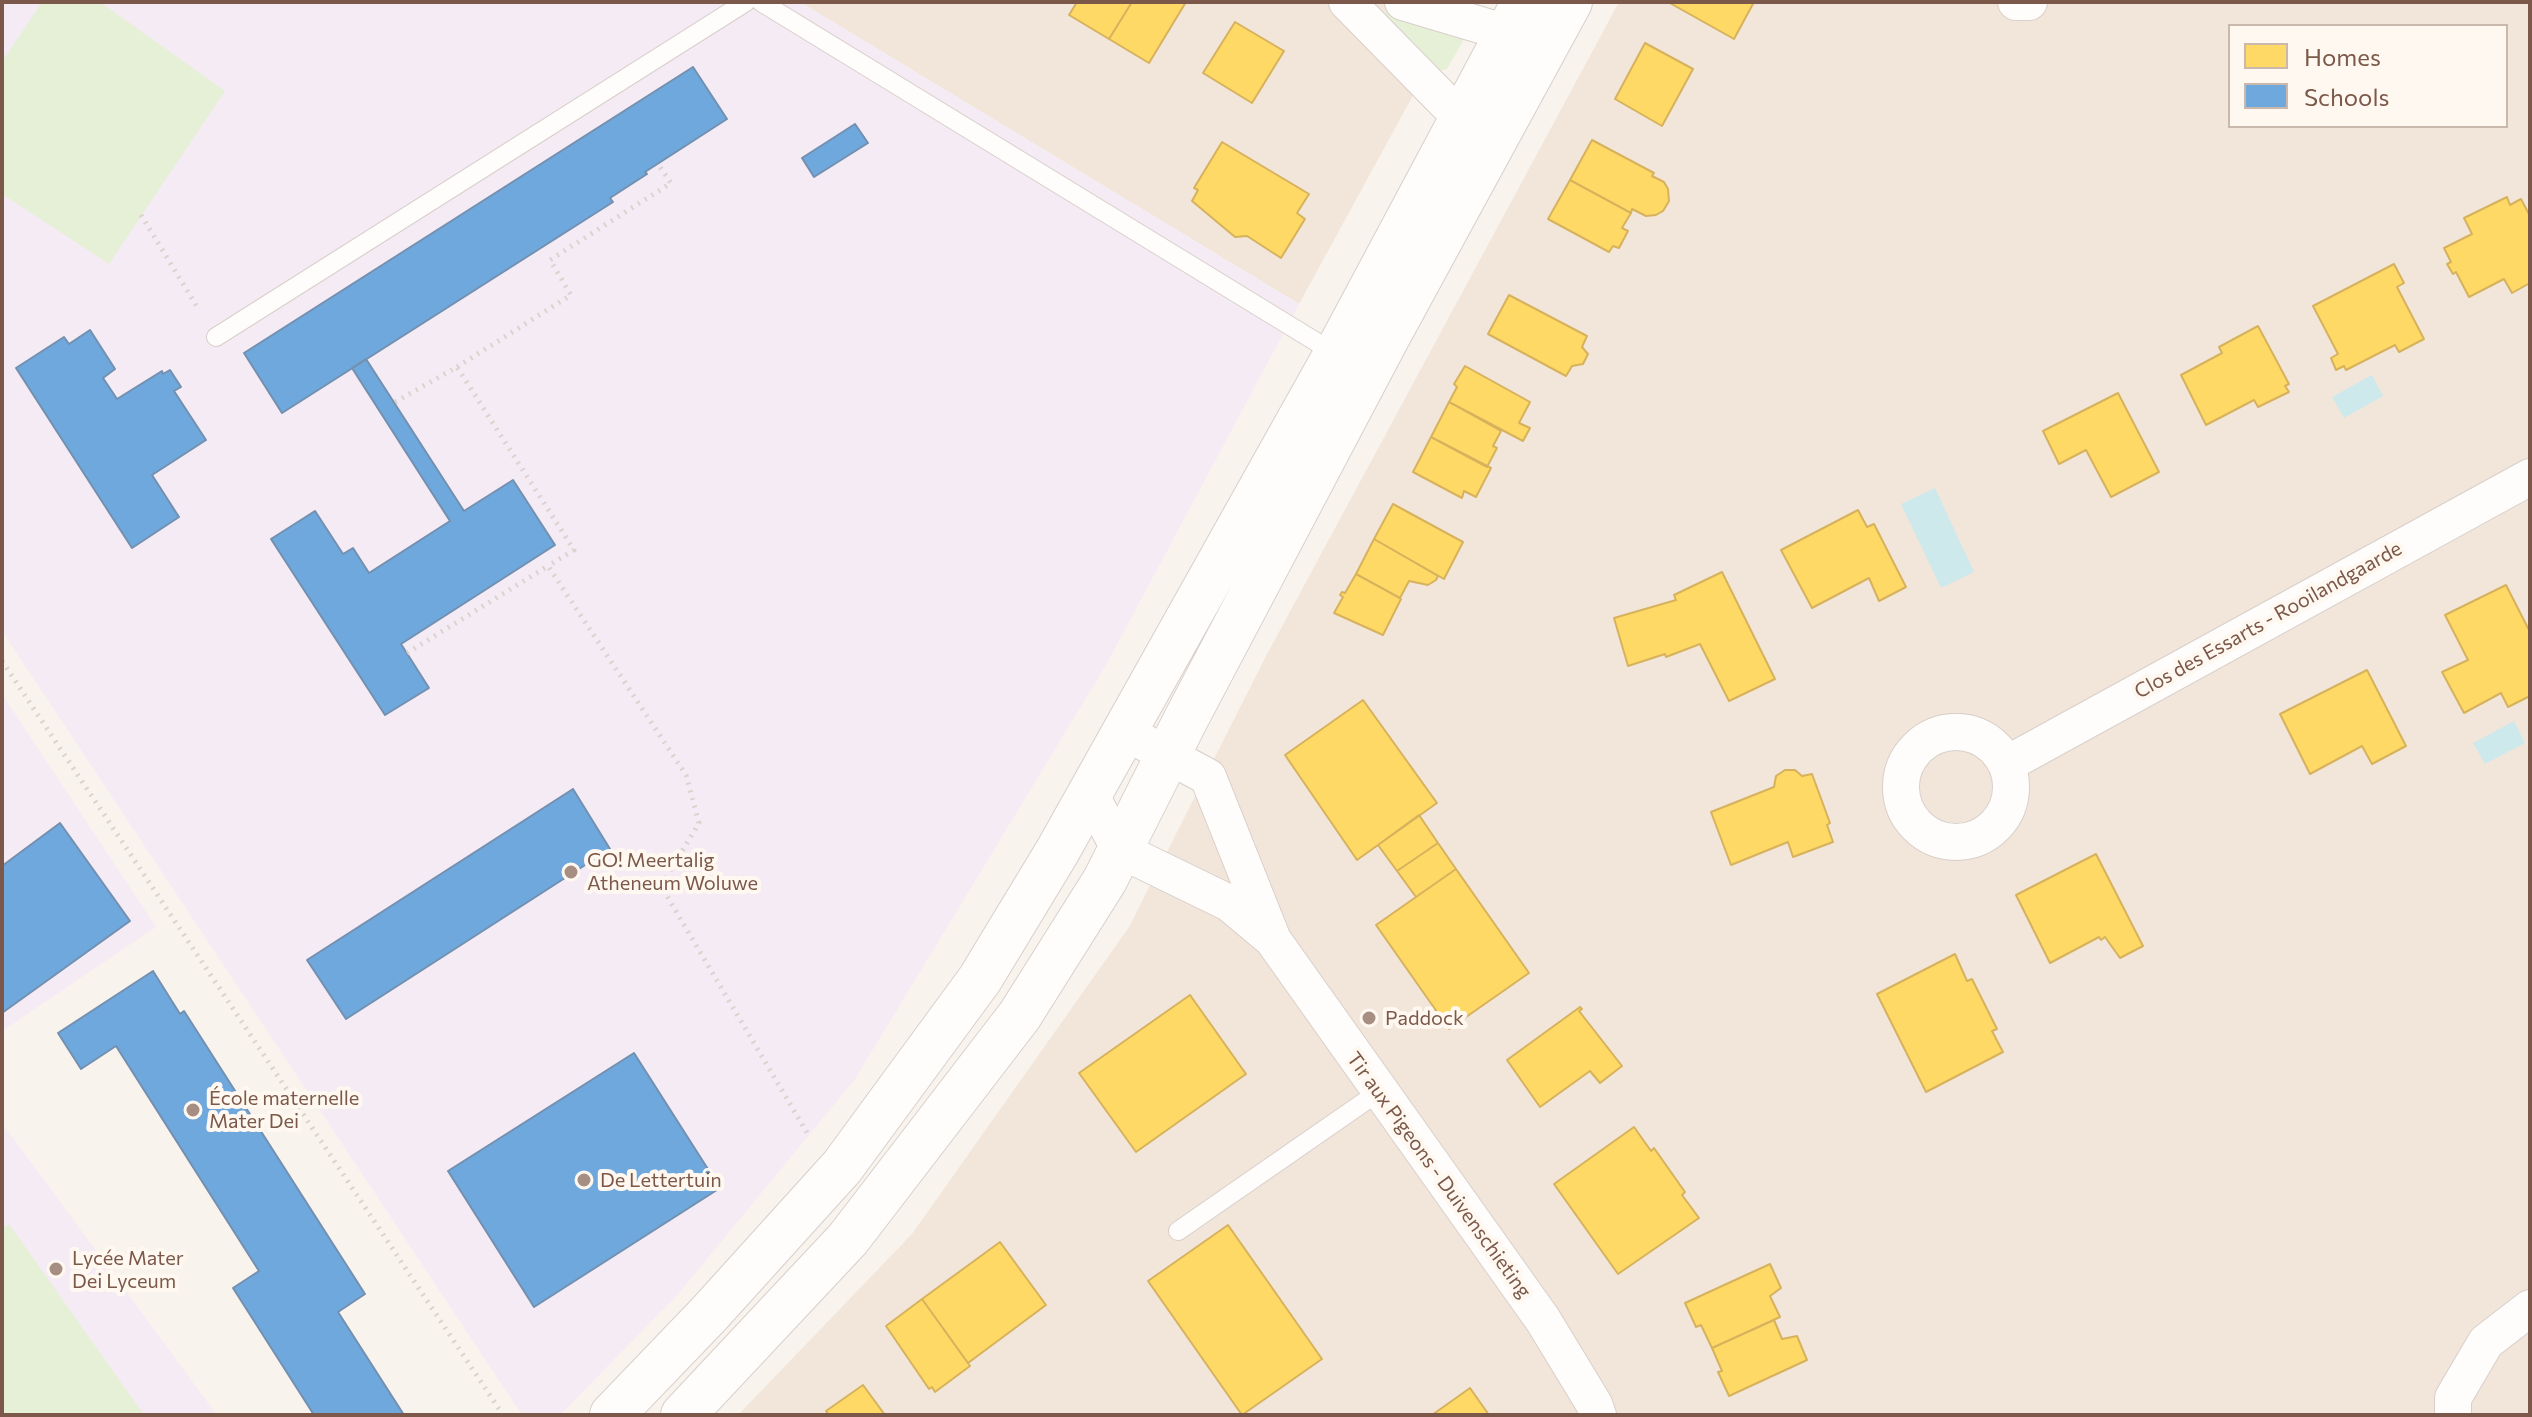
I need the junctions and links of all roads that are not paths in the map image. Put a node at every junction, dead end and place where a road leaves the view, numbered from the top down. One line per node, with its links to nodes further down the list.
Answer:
1 (746, 2): 10 (lane)
2 (761, 2): 11 (lane)
3 (1347, 2): 9 (street)
4 (1403, 2): 8 (street)
5 (1570, 2): 14 (street)
6 (2016, 2): 7 (street)
7 (2029, 2)
8 (1516, 18): 9 (street)
9 (1460, 117): 11 (street)
10 (216, 337)
11 (1336, 354): 13 (street)
12 (2530, 477): 15 (street, Clos des Essarts - Rooilandgaarde)
13 (1125, 732): 14 (street, Tir aux Pigeons - Duivenschieting); 16 (street)
14 (1169, 754): 17 (street); 18 (street, Tir aux Pigeons - Duivenschieting)
15 (2007, 764)
16 (1090, 794): 17 (street); 22 (street)
17 (1120, 850): 18 (street, Tir aux Pigeons - Duivenschieting); 23 (street)
18 (1273, 940): 19 (street, Tir aux Pigeons - Duivenschieting)
19 (1380, 1091): 20 (lane); 24 (street, Tir aux Pigeons - Duivenschieting)
20 (1178, 1231)
21 (2530, 1308): 25 (street)
22 (612, 1415)
23 (683, 1415)
24 (1598, 1415)
25 (2453, 1415)

